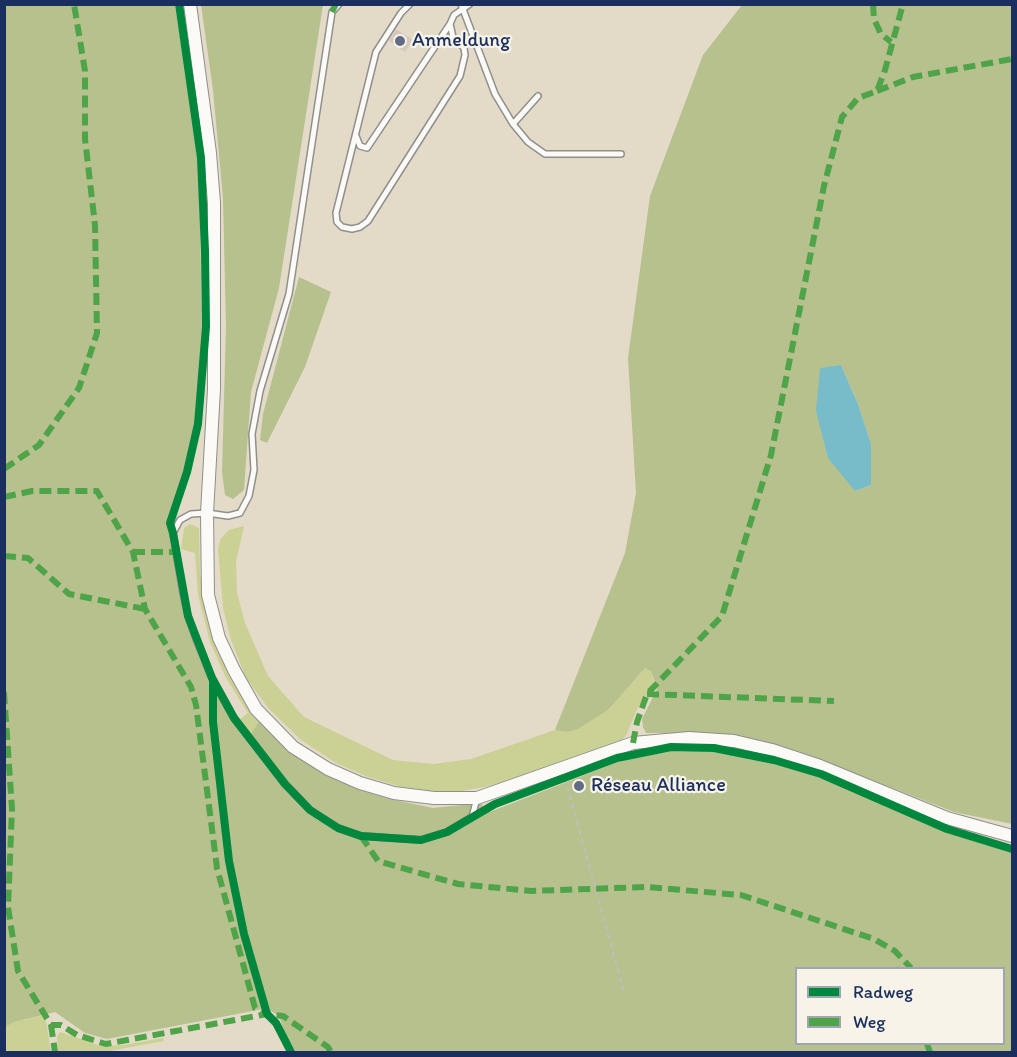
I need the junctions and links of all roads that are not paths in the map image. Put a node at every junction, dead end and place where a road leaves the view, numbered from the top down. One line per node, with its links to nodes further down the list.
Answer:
1 (190, 4): 11 (street)
2 (339, 4): 11 (lane)
3 (410, 4): 9 (lane)
4 (470, 4): 5 (lane)
5 (462, 8): 6 (lane); 8 (lane)
6 (450, 24): 9 (lane); 9 (lane)
7 (538, 96): 8 (lane)
8 (513, 124): 10 (lane)
9 (356, 135)
10 (621, 154)
11 (207, 513): 12 (street); 12 (lane)
12 (477, 798): 13 (street)
13 (1012, 836)

